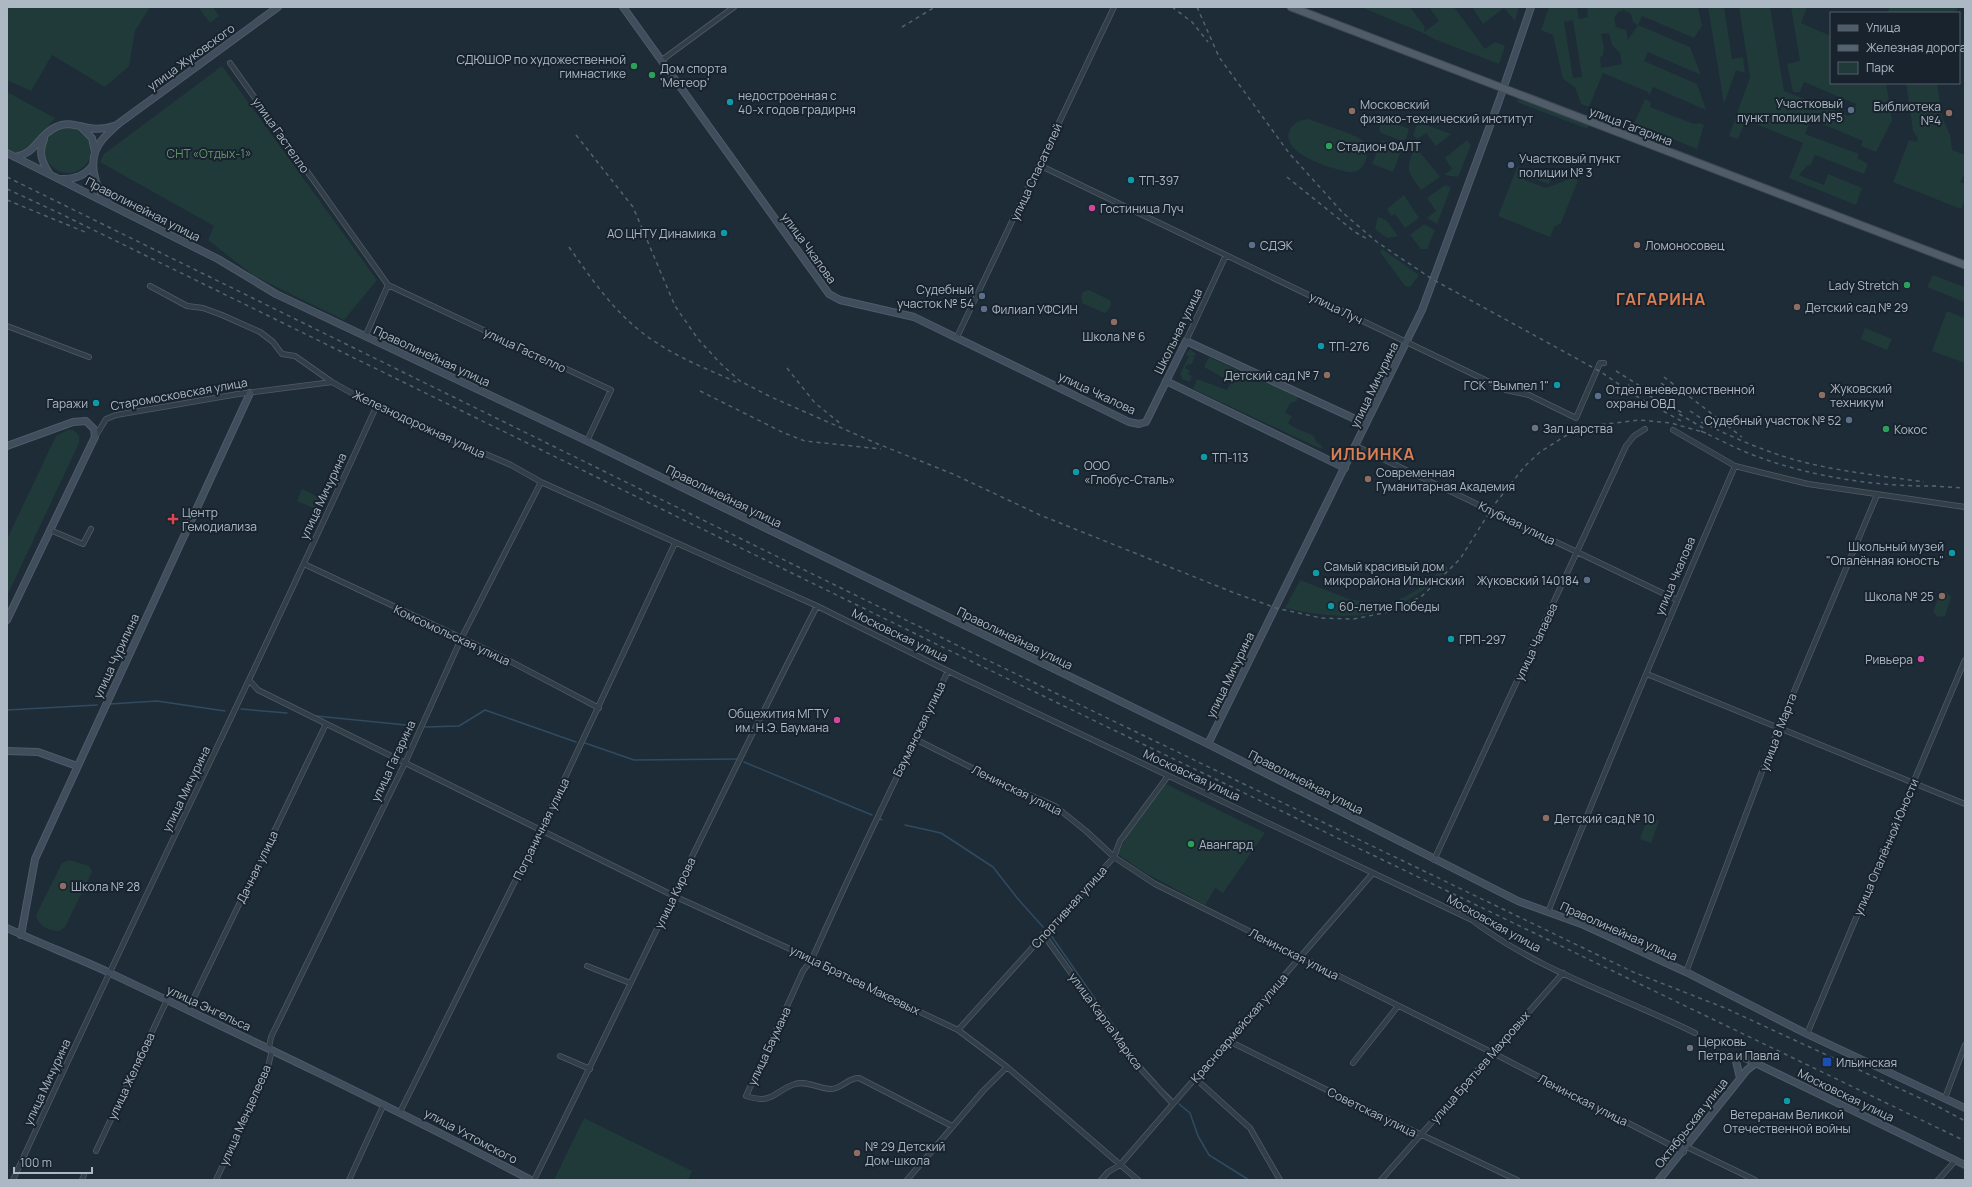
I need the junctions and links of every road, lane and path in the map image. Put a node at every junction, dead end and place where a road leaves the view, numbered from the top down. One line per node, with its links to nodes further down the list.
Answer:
1 (278, 7): 10 (main road, улица Жуковского)
2 (623, 7): 7 (main road, улица Чкалова)
3 (734, 7): 7 (street)
4 (1114, 7): 17 (street, улица Спасателей)
5 (1531, 7): 9 (main road, улица Мичурина)
6 (1291, 8): 9 (main road, улица Гагарина)
7 (662, 60): 27 (main road, улица Чкалова)
8 (230, 63): 23 (street, улица Гастелло)
9 (1504, 89): 22 (main road, улица Гагарина); 29 (main road, улица Мичурина)
10 (118, 124): 11 (main road); 14 (main road, улица Жуковского)
11 (78, 125): 12 (main road); 14 (main road)
12 (45, 136): 15 (main road); 18 (main road)
13 (7, 153): 15 (main road)
14 (95, 153): 16 (main road)
15 (15, 157): 18 (main road)
16 (93, 165): 19 (main road); 20 (main road)
17 (1039, 165): 21 (street, улица Луч); 27 (street, улица Спасателей)
18 (50, 174): 19 (main road)
19 (60, 179): 20 (main road, Праволинейная улица)
20 (111, 206): 26 (main road, Праволинейная улица)
21 (1226, 255): 28 (street, Школьная улица); 29 (street, улица Луч)
22 (1965, 265)
23 (388, 285): 26 (street); 41 (street, улица Гастелло)
24 (150, 286): 33 (street, Железнодорожная улица)
25 (7, 326): 30 (street)
26 (365, 336): 41 (main road, Праволинейная улица)
27 (957, 337): 36 (main road, улица Чкалова)
28 (1186, 341): 32 (main road, Школьная улица); 37 (main road)
29 (1406, 342): 31 (street, улица Луч); 37 (main road, улица Мичурина)
30 (89, 357)
31 (1604, 363)
32 (1166, 381): 36 (main road, Школьная улица); 45 (main road)
33 (332, 382): 34 (street, Старомосковская улица); 35 (street, Железнодорожная улица)
34 (250, 393): 40 (street, Старомосковская улица); 69 (main road, улица Чурилина)
35 (376, 407): 46 (street, Железнодорожная улица); 53 (street, улица Мичурина)
36 (1150, 416)
37 (1366, 424): 43 (main road, улица Мичурина)
38 (1645, 429): 52 (street, улица Чапаева)
39 (1673, 430): 44 (street)
40 (95, 437): 42 (main road); 50 (main road)
41 (587, 441): 66 (main road, Праволинейная улица)
42 (7, 446)
43 (1356, 446): 45 (main road, улица Мичурина); 52 (street, Клубная улица)
44 (1735, 466): 47 (street); 54 (street, улица Чкалова)
45 (1345, 468): 66 (main road, улица Мичурина)
46 (541, 482): 51 (street, Железнодорожная улица); 57 (street, улица Гагарина)
47 (1877, 495): 48 (street); 64 (street, улица 8 Марта)
48 (1965, 507)
49 (91, 529): 50 (street)
50 (50, 530): 56 (main road)
51 (675, 543): 55 (street, Московская улица); 62 (street, Пограничная улица)
52 (1577, 552): 54 (street, Клубная улица); 76 (street, улица Чапаева)
53 (304, 564): 57 (street, Комсомольская улица); 61 (street, улица Мичурина)
54 (1677, 600): 60 (street, улица Чкалова)
55 (817, 606): 59 (street, Московская улица); 78 (street, улица Кирова)
56 (7, 620)
57 (461, 639): 62 (street, Комсомольская улица); 68 (street, улица Гагарина)
58 (1965, 660): 71 (street, улица Опалённой Юности)
59 (948, 671): 65 (street, Бауманская улица); 70 (street, Московская улица)
60 (1647, 674): 64 (street); 79 (street, улица Чкалова)
61 (250, 681): 63 (street, улица Братьев Макеевых); 87 (street, улица Мичурина)
62 (599, 708): 74 (street, Пограничная улица)
63 (326, 724): 68 (street, улица Братьев Макеевых); 92 (street, Дачная улица)
64 (1779, 728): 71 (street); 86 (street, улица 8 Марта)
65 (915, 740): 72 (street, Бауманская улица); 75 (street, Ленинская улица)
66 (1208, 744): 76 (main road, Праволинейная улица)
67 (7, 751): 69 (main road)
68 (405, 763): 74 (street, улица Братьев Макеевых); 98 (street, улица Гагарина)
69 (77, 766): 82 (main road, улица Чурилина)
70 (1168, 776): 75 (street, Спортивная улица); 77 (street, Московская улица)
71 (1913, 783): 73 (street); 95 (street, улица Опалённой Юности)
72 (890, 789): 84 (street, улица Баумана)
73 (1965, 804)
74 (541, 829): 78 (street, улица Братьев Макеевых); 111 (street, Пограничная улица)
75 (1114, 857): 81 (street, Спортивная улица); 83 (street, Ленинская улица)
76 (1434, 860): 79 (main road, Праволинейная улица)
77 (1373, 873): 83 (street, Красноармейская улица); 88 (street, Московская улица)
78 (674, 896): 84 (street, улица Братьев Макеевых); 89 (street, улица Кирова)
79 (1548, 912): 86 (main road, Праволинейная улица)
80 (7, 928): 82 (main road, улица Энгельса)
81 (1043, 934): 93 (street, Спортивная улица); 109 (street, улица Карла Маркса)
82 (21, 935): 87 (main road, улица Энгельса)
83 (1300, 956): 91 (street, Ленинская улица); 96 (street, Красноармейская улица)
84 (812, 959): 93 (street, улица Братьев Макеевых); 112 (street, улица Баумана)
85 (587, 966): 89 (street)
86 (1686, 972): 95 (main road, Праволинейная улица)
87 (109, 973): 90 (main road, улица Энгельса); 120 (street, улица Мичурина)
88 (1563, 973): 94 (street, Московская улица); 99 (street, улица Братьев Махровых)
89 (630, 983): 104 (street, улица Кирова)
90 (167, 1000): 92 (main road, улица Энгельса); 115 (street, улица Желябова)
91 (1398, 1006): 99 (street, Ленинская улица); 101 (street)
92 (188, 1010): 98 (main road, улица Энгельса)
93 (958, 1030): 103 (street, улица Братьев Макеевых)
94 (1695, 1033)
95 (1807, 1034): 107 (main road, Праволинейная улица)
96 (1229, 1041): 106 (street, Красноармейская улица); 113 (street, Советская улица)
97 (1965, 1045): 107 (street)
98 (272, 1050): 108 (main road, улица Энгельса); 122 (street, улица Менделеева)
99 (1493, 1053): 113 (street, улица Братьев Махровых); 114 (street, Ленинская улица)
100 (560, 1056): 104 (street)
101 (1353, 1063)
102 (1756, 1063): 105 (main road, Октябрьская улица); 105 (main road, Московская улица); 116 (main road, Московская улица)
103 (1007, 1067): 112 (street); 117 (street, улица Братьев Макеевых)
104 (590, 1069): 124 (street, улица Кирова)
105 (1740, 1078): 114 (main road, Октябрьская улица)
106 (1196, 1079): 109 (street, Красноармейская улица); 128 (street)
107 (1945, 1098): 110 (main road, Праволинейная улица)
108 (384, 1104): 111 (main road, улица Энгельса); 123 (street)
109 (1173, 1104): 117 (street, Красноармейская улица)
110 (1965, 1108)
111 (400, 1112): 124 (main road, улица Ухтомского)
112 (952, 1126): 125 (street)
113 (1420, 1135): 129 (street, улица Братьев Махровых); 130 (street, Советская улица)
114 (1685, 1149): 131 (main road, Октябрьская улица); 132 (street, Ленинская улица)
115 (96, 1151)
116 (1956, 1160): 118 (main road, Московская улица); 133 (street)
117 (1120, 1165): 126 (street, Красноармейская улица); 127 (street, улица Братьев Макеевых)
118 (1965, 1165)
119 (84, 1175): 121 (street)
120 (13, 1180)
121 (82, 1180)
122 (216, 1180)
123 (349, 1180)
124 (532, 1180)
125 (907, 1180)
126 (1101, 1180)
127 (1138, 1180)
128 (1280, 1180)
129 (1381, 1180)
130 (1517, 1180)
131 (1660, 1180)
132 (1755, 1180)
133 (1938, 1180)

